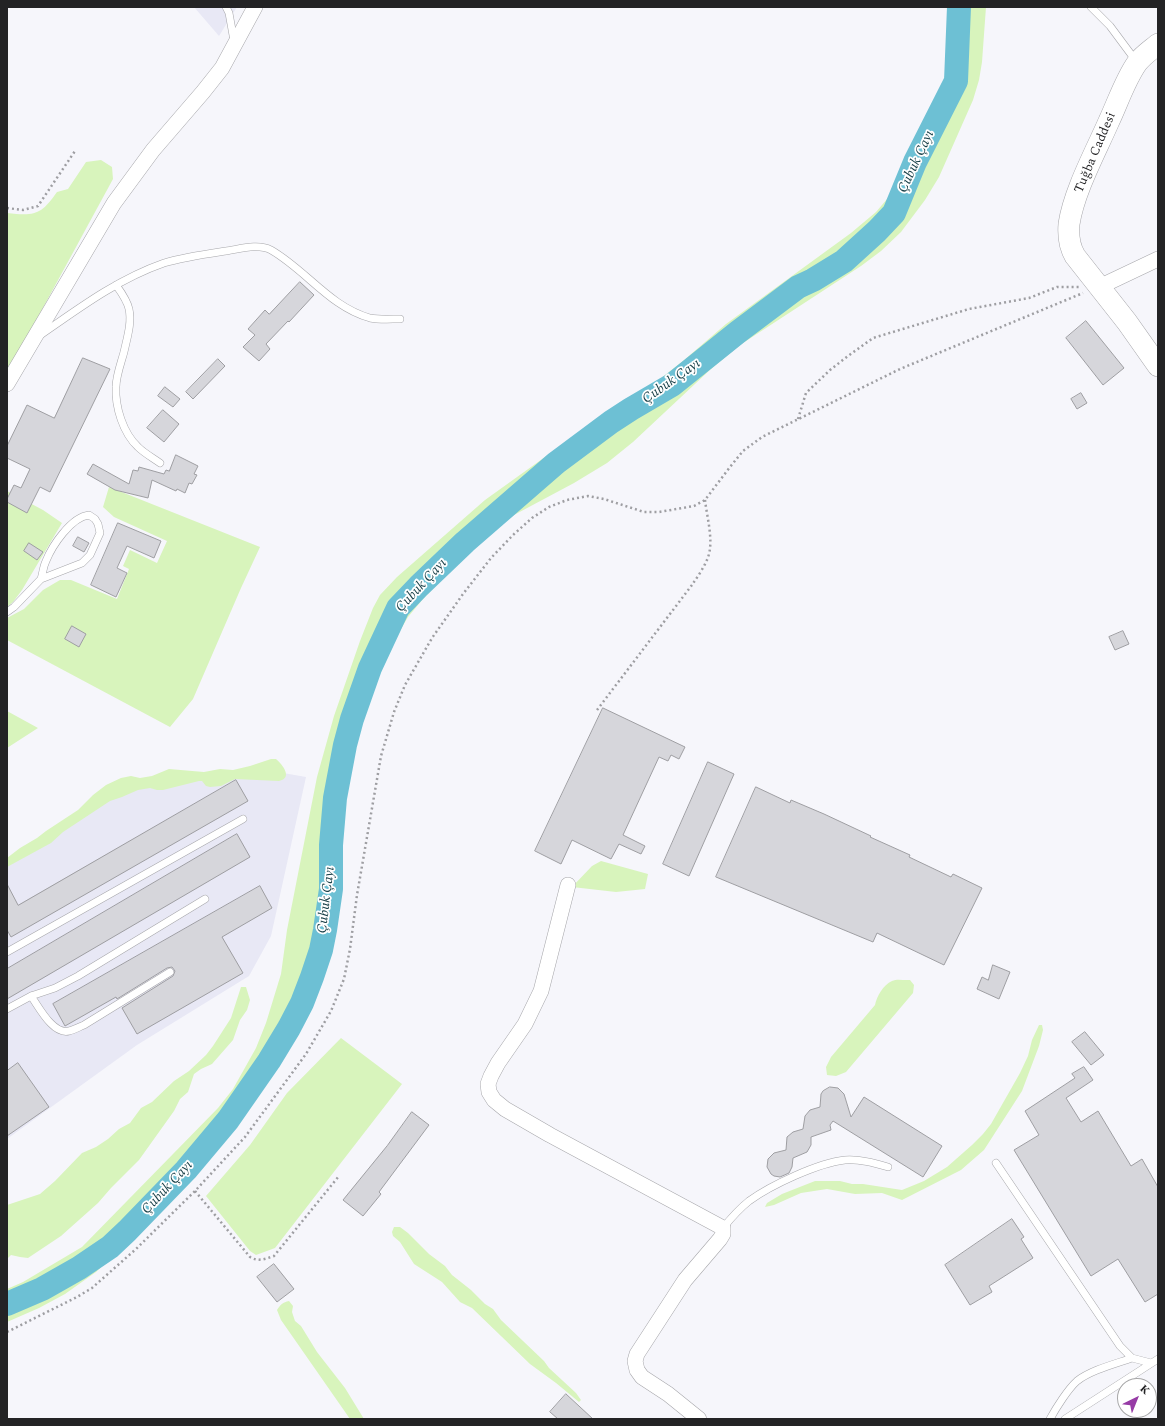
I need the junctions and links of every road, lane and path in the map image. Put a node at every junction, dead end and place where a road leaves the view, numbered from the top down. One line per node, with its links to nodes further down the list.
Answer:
1 (226, 7): 5 (lane)
2 (255, 7): 5 (street)
3 (1091, 7): 6 (lane)
4 (1158, 44): 6 (street, Tuğba Caddesi)
5 (235, 46): 13 (street)
6 (1137, 63): 11 (street, Tuğba Caddesi)
7 (75, 151): 8 (path)
8 (7, 208)
9 (1158, 259): 11 (street)
10 (116, 285): 12 (lane); 13 (lane); 17 (lane)
11 (1099, 287): 14 (street); 16 (path); 16 (path)
12 (400, 319)
13 (33, 341): 15 (street)
14 (1158, 366)
15 (7, 384)
16 (798, 419): 18 (path)
17 (160, 463)
18 (705, 500): 21 (path); 32 (path)
19 (41, 579): 19 (lane); 20 (lane)
20 (7, 612)
21 (597, 710)
22 (243, 819): 25 (lane)
23 (568, 884): 33 (street)
24 (205, 899): 27 (lane)
25 (7, 952)
26 (170, 972): 27 (lane)
27 (31, 996): 28 (lane)
28 (7, 1009)
29 (996, 1163): 35 (lane)
30 (888, 1167): 33 (lane)
31 (339, 1176): 32 (path)
32 (196, 1191): 34 (path)
33 (723, 1228): 37 (street)
34 (7, 1332)
35 (1132, 1358): 36 (lane); 38 (lane)
36 (1155, 1361): 39 (lane)
37 (699, 1419)
38 (1050, 1419)
39 (1065, 1419)

